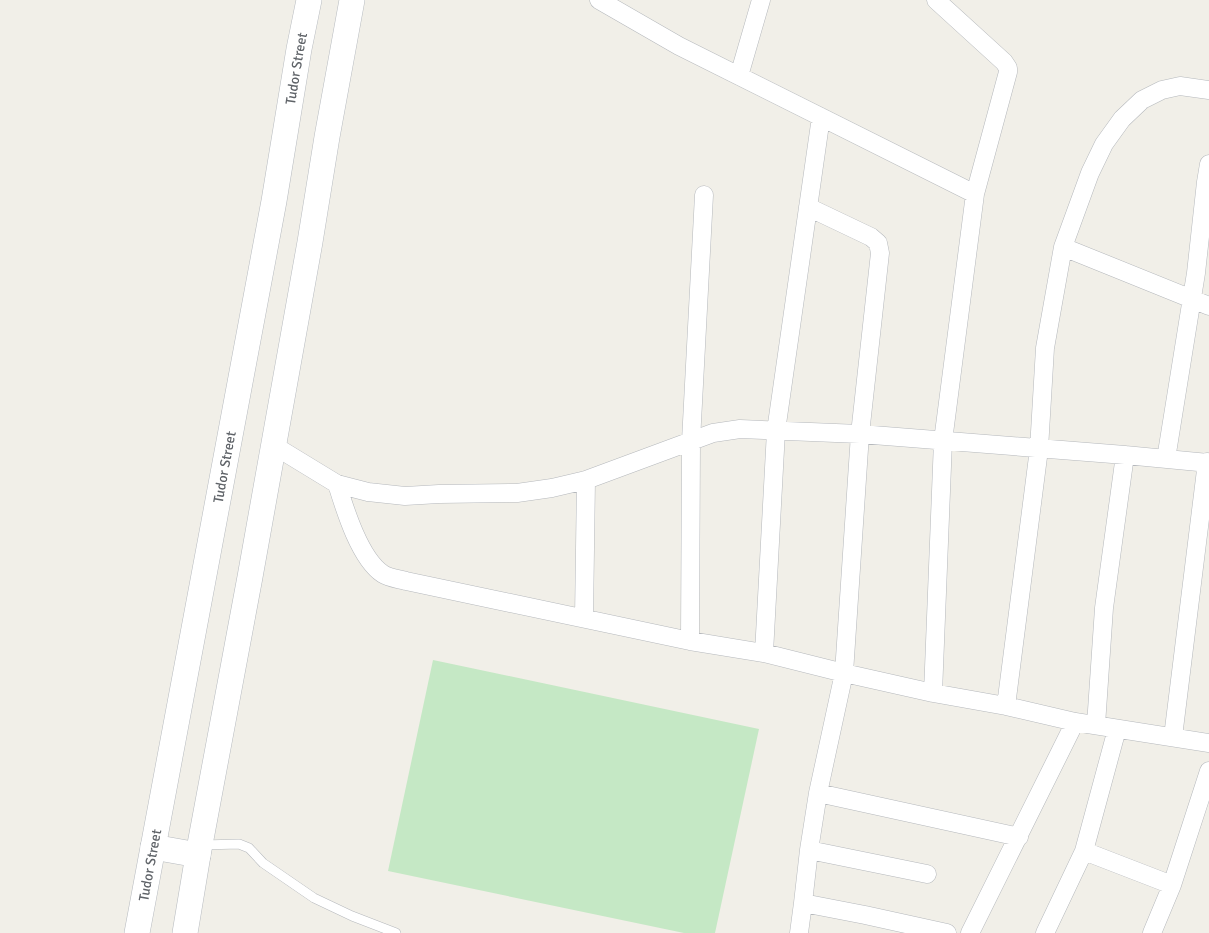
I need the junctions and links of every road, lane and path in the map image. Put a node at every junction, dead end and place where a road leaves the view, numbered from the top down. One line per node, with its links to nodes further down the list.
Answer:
1 (309, 0): 41 (street, Tudor Street)
2 (352, 0): 20 (street)
3 (599, 0): 6 (street)
4 (760, 0): 6 (street)
5 (936, 0): 10 (street)
6 (739, 76): 8 (street)
7 (1209, 90): 13 (street)
8 (821, 117): 10 (street); 12 (street)
9 (1209, 164): 14 (street)
10 (975, 194): 19 (street)
11 (704, 195): 18 (street)
12 (808, 208): 16 (street); 17 (street)
13 (1063, 247): 14 (street); 21 (street)
14 (1192, 300): 15 (street); 23 (street)
15 (1209, 306)
16 (776, 431): 17 (street); 18 (street); 29 (street)
17 (860, 434): 19 (street); 30 (street)
18 (691, 441): 25 (street); 28 (street)
19 (943, 441): 21 (street); 31 (street)
20 (273, 445): 26 (street); 42 (street)
21 (1039, 449): 22 (street); 32 (street)
22 (1125, 455): 23 (street); 34 (street)
23 (1166, 459): 24 (street)
24 (1208, 463): 36 (street)
25 (586, 480): 26 (street); 27 (street)
26 (337, 484): 27 (street)
27 (584, 618): 28 (street)
28 (690, 641): 29 (street)
29 (764, 653): 30 (street)
30 (844, 673): 31 (street); 39 (street)
31 (933, 692): 32 (street)
32 (1006, 706): 33 (street)
33 (1075, 722): 34 (street); 40 (street)
34 (1096, 725): 35 (street)
35 (1118, 729): 36 (street); 44 (street)
36 (1173, 737): 37 (street)
37 (1209, 743)
38 (1209, 771): 46 (street)
39 (818, 793): 40 (street); 43 (street)
40 (1019, 836): 53 (street)
41 (153, 848): 42 (street); 48 (street, Tudor Street)
42 (199, 850): 49 (street); 50 (lane)
43 (809, 850): 45 (street); 47 (street)
44 (1084, 851): 46 (street); 54 (street)
45 (928, 874)
46 (1172, 885): 55 (street)
47 (803, 903): 51 (street); 52 (street)
48 (137, 933)
49 (185, 933)
50 (396, 933)
51 (798, 933)
52 (947, 933)
53 (970, 933)
54 (1046, 933)
55 (1152, 933)

